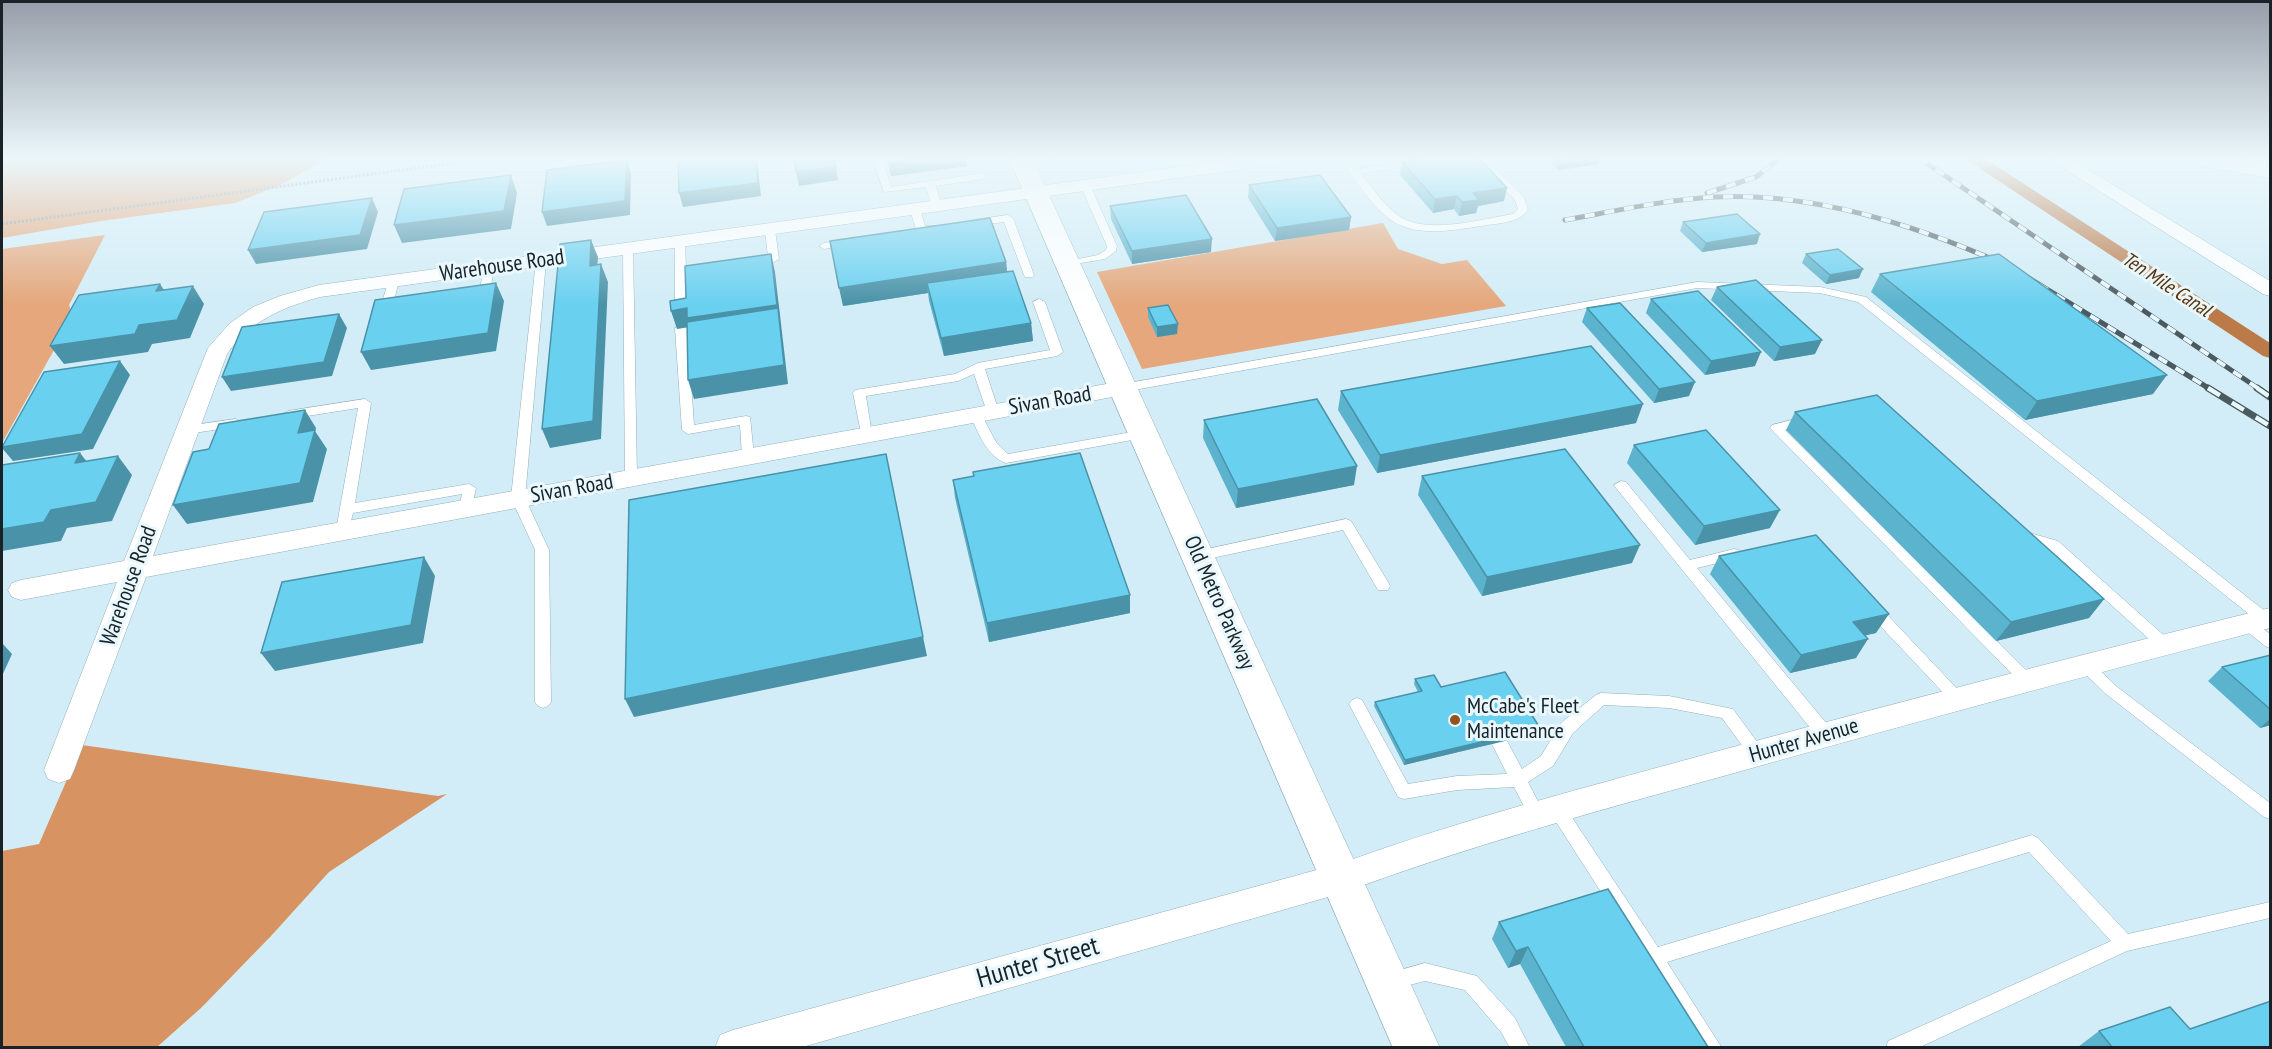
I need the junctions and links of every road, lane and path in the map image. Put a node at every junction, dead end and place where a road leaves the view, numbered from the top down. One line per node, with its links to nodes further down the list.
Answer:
1 (128, 207): 10 (path)
2 (937, 207): 9 (lane)
3 (981, 207): 9 (street, Warehouse Road)
4 (1041, 207): 19 (street, Old Metro Parkway)
5 (1095, 207): 19 (lane)
6 (1385, 207): 7 (lane)
7 (1523, 207)
8 (2136, 207): 25 (street)
9 (940, 217): 12 (street, Warehouse Road)
10 (2, 224)
11 (964, 224): 23 (lane)
12 (770, 230): 14 (street, Warehouse Road); 18 (lane)
13 (855, 241): 15 (lane)
14 (680, 242): 16 (street, Warehouse Road); 22 (lane)
15 (824, 246)
16 (628, 249): 17 (street, Warehouse Road); 39 (lane)
17 (541, 261): 21 (street, Warehouse Road); 41 (lane)
18 (739, 264)
19 (1067, 264): 30 (street, Old Metro Parkway)
20 (715, 267): 22 (lane)
21 (489, 268): 24 (street, Warehouse Road); 26 (lane)
22 (680, 272): 38 (lane)
23 (1029, 275)
24 (394, 280): 27 (lane); 35 (street, Warehouse Road)
25 (2271, 290)
26 (464, 294)
27 (409, 302)
28 (1040, 302): 29 (lane)
29 (978, 367): 31 (lane); 37 (lane)
30 (1123, 388): 31 (street, Sivan Road); 36 (street, Old Metro Parkway); 51 (lane)
31 (985, 413): 36 (lane); 37 (street, Sivan Road)
32 (273, 417): 42 (lane)
33 (1822, 417): 54 (lane)
34 (249, 421): 35 (lane)
35 (187, 430): 47 (street, Warehouse Road)
36 (1143, 434): 45 (street, Old Metro Parkway)
37 (866, 435): 38 (street, Sivan Road)
38 (748, 456): 39 (street, Sivan Road)
39 (631, 478): 41 (street, Sivan Road)
40 (1621, 485): 46 (lane)
41 (518, 498): 42 (street, Sivan Road); 56 (lane)
42 (345, 520): 47 (street, Sivan Road)
43 (2009, 523): 52 (lane)
44 (1752, 550): 46 (lane)
45 (1198, 556): 48 (lane); 65 (street, Old Metro Parkway)
46 (1687, 566): 58 (lane)
47 (135, 568): 49 (street, Sivan Road); 61 (street, Warehouse Road)
48 (1383, 586)
49 (21, 590)
50 (1865, 601): 55 (lane)
51 (2263, 626): 52 (street, Hunter Avenue)
52 (2164, 644): 53 (street, Hunter Avenue)
53 (2084, 664): 54 (street, Hunter Avenue); 64 (lane)
54 (2026, 679): 55 (street, Hunter Avenue)
55 (1957, 698): 58 (street, Hunter Avenue)
56 (543, 702)
57 (1357, 704): 62 (lane)
58 (1826, 735): 60 (street, Hunter Avenue)
59 (1499, 742): 62 (lane)
60 (1758, 754): 62 (lane); 63 (street, Hunter Avenue)
61 (59, 770)
62 (1519, 780): 63 (lane)
63 (1547, 812): 65 (street, Hunter Avenue); 68 (lane)
64 (2271, 812)
65 (1342, 878): 69 (street, Old Metro Parkway); 70 (street, Hunter Street)
66 (2271, 910): 67 (lane)
67 (2125, 943): 68 (lane); 74 (lane)
68 (1654, 957): 73 (lane)
69 (1388, 982): 71 (street, Old Metro Parkway); 72 (lane)
70 (733, 1047)
71 (1417, 1047)
72 (1521, 1047)
73 (1713, 1047)
74 (1895, 1047)

